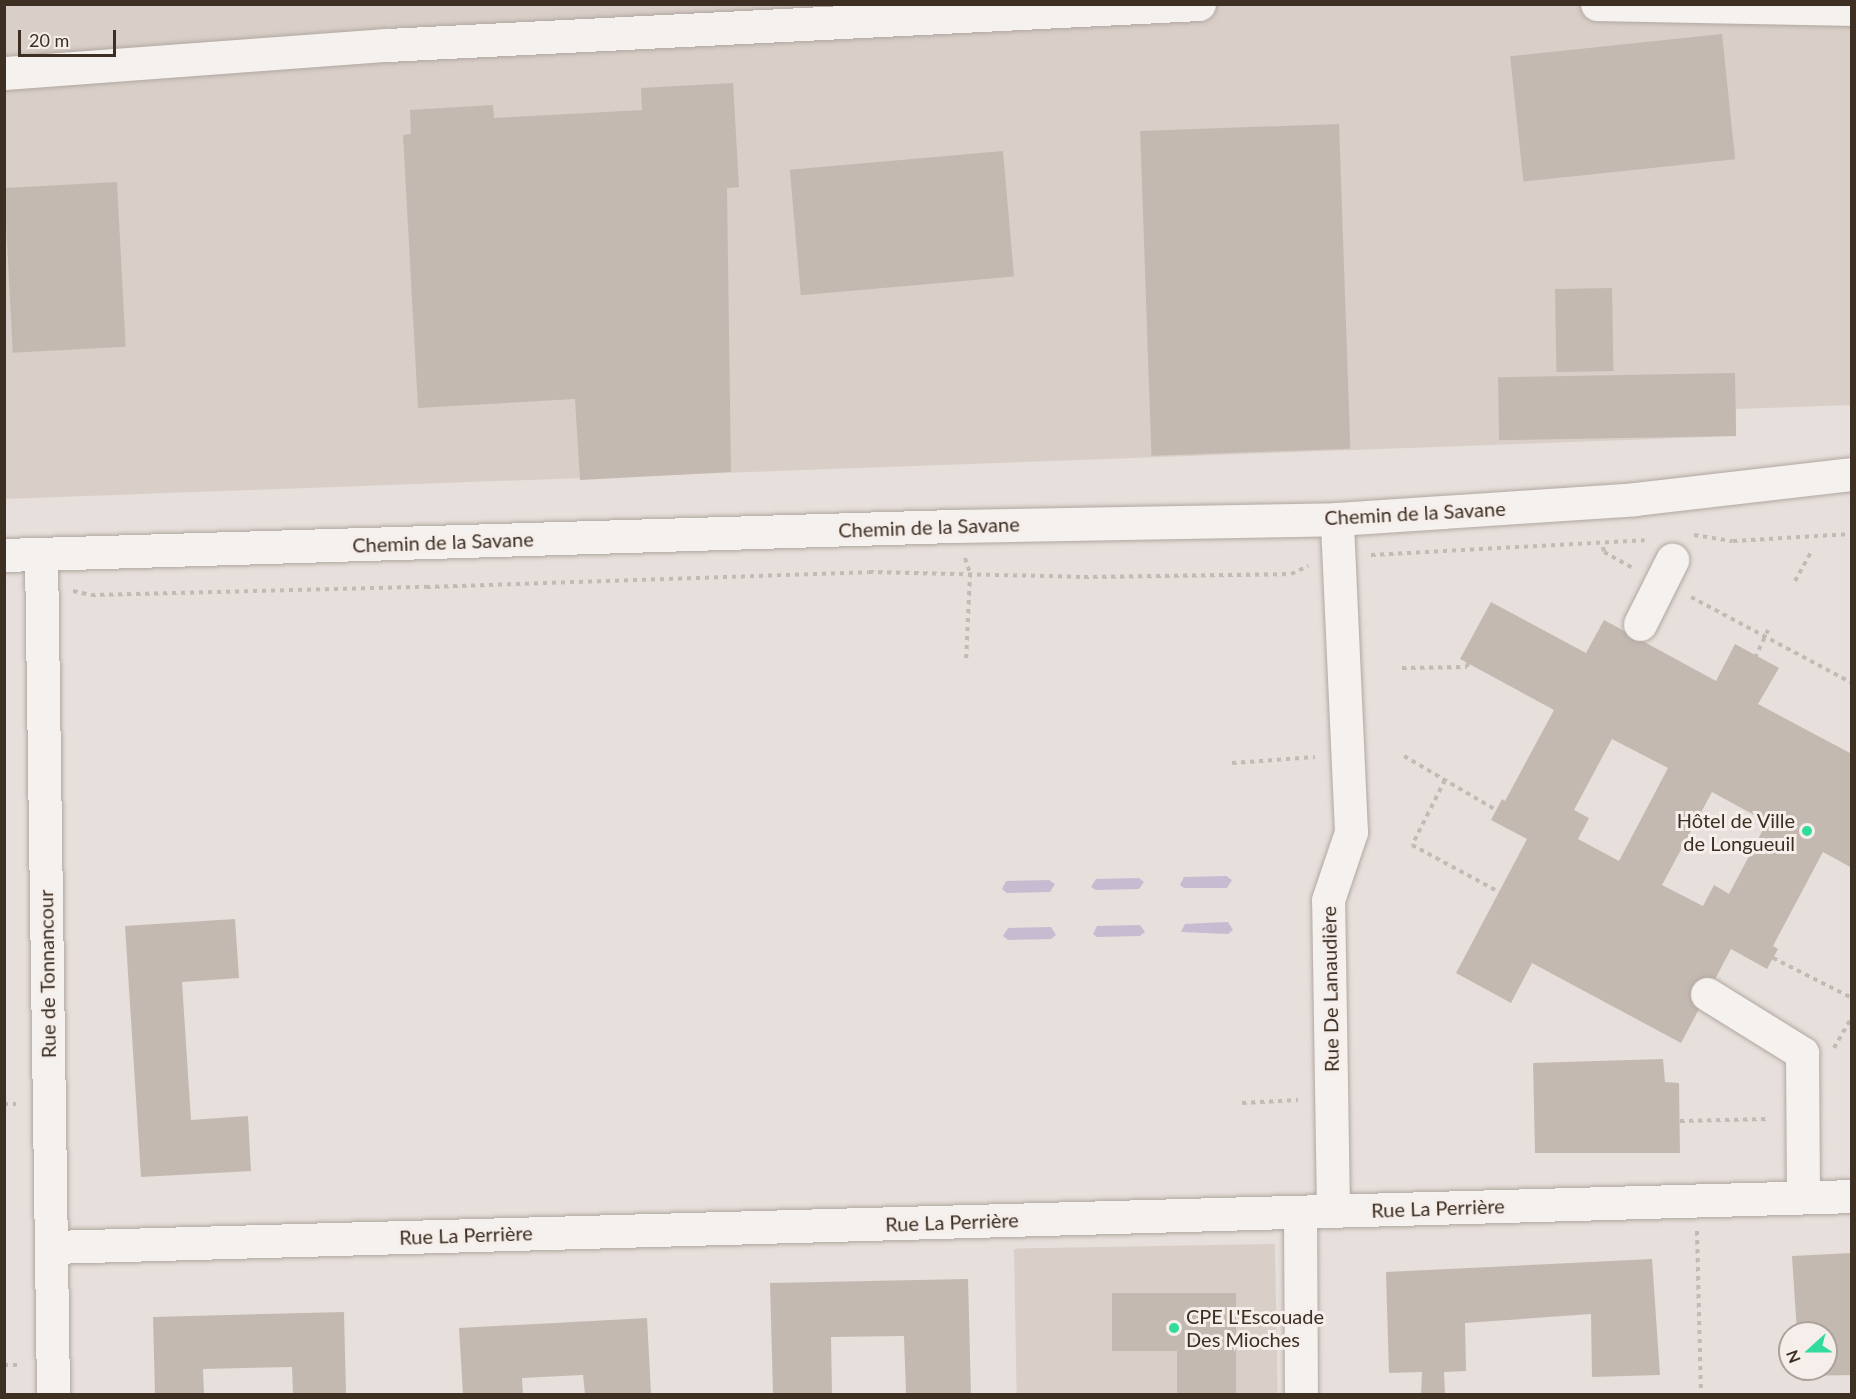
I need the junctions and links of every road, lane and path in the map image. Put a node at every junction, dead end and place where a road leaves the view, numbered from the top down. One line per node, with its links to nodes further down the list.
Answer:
1 (1199, 4): 4 (street)
2 (1597, 4): 3 (street)
3 (1851, 9)
4 (4, 73)
5 (1851, 474): 6 (street, Chemin de la Savane)
6 (1337, 519): 7 (street, Chemin de la Savane); 44 (street, Rue De Lanaudière)
7 (954, 526): 13 (street, Chemin de la Savane); 17 (path)
8 (1851, 534): 15 (path)
9 (1615, 541): 12 (path)
10 (1603, 547): 15 (path)
11 (1812, 550): 18 (path)
12 (1385, 553)
13 (41, 554): 14 (street, Chemin de la Savane); 46 (street, Rue de Tonnancour)
14 (4, 555)
15 (1674, 559): 20 (street); 22 (path)
16 (1298, 568): 17 (path)
17 (970, 573): 19 (path); 24 (path)
18 (1796, 581)
19 (79, 591)
20 (1640, 624)
21 (1768, 630): 22 (path)
22 (1765, 636): 23 (path); 27 (path)
23 (1755, 658)
24 (966, 661)
25 (1468, 663): 26 (path)
26 (1402, 668)
27 (1851, 683)
28 (1404, 756): 31 (path)
29 (1318, 757): 30 (path)
30 (1232, 763)
31 (1445, 780): 32 (path); 33 (path)
32 (1496, 810)
33 (1499, 892)
34 (1773, 958): 36 (path)
35 (1707, 994): 39 (street)
36 (1851, 998)
37 (1299, 1100): 38 (path)
38 (1242, 1103)
39 (1802, 1118): 40 (path); 42 (street)
40 (1680, 1121)
41 (1851, 1196): 42 (street, Rue La Perrière)
42 (1803, 1197): 43 (street, Rue La Perrière)
43 (1696, 1201): 44 (street, Rue La Perrière); 49 (path)
44 (1333, 1211): 45 (street, Rue La Perrière)
45 (1300, 1212): 46 (street, Rue La Perrière); 48 (street)
46 (52, 1247): 47 (street, Rue de Tonnancour)
47 (53, 1395)
48 (1301, 1395)
49 (1701, 1395)

